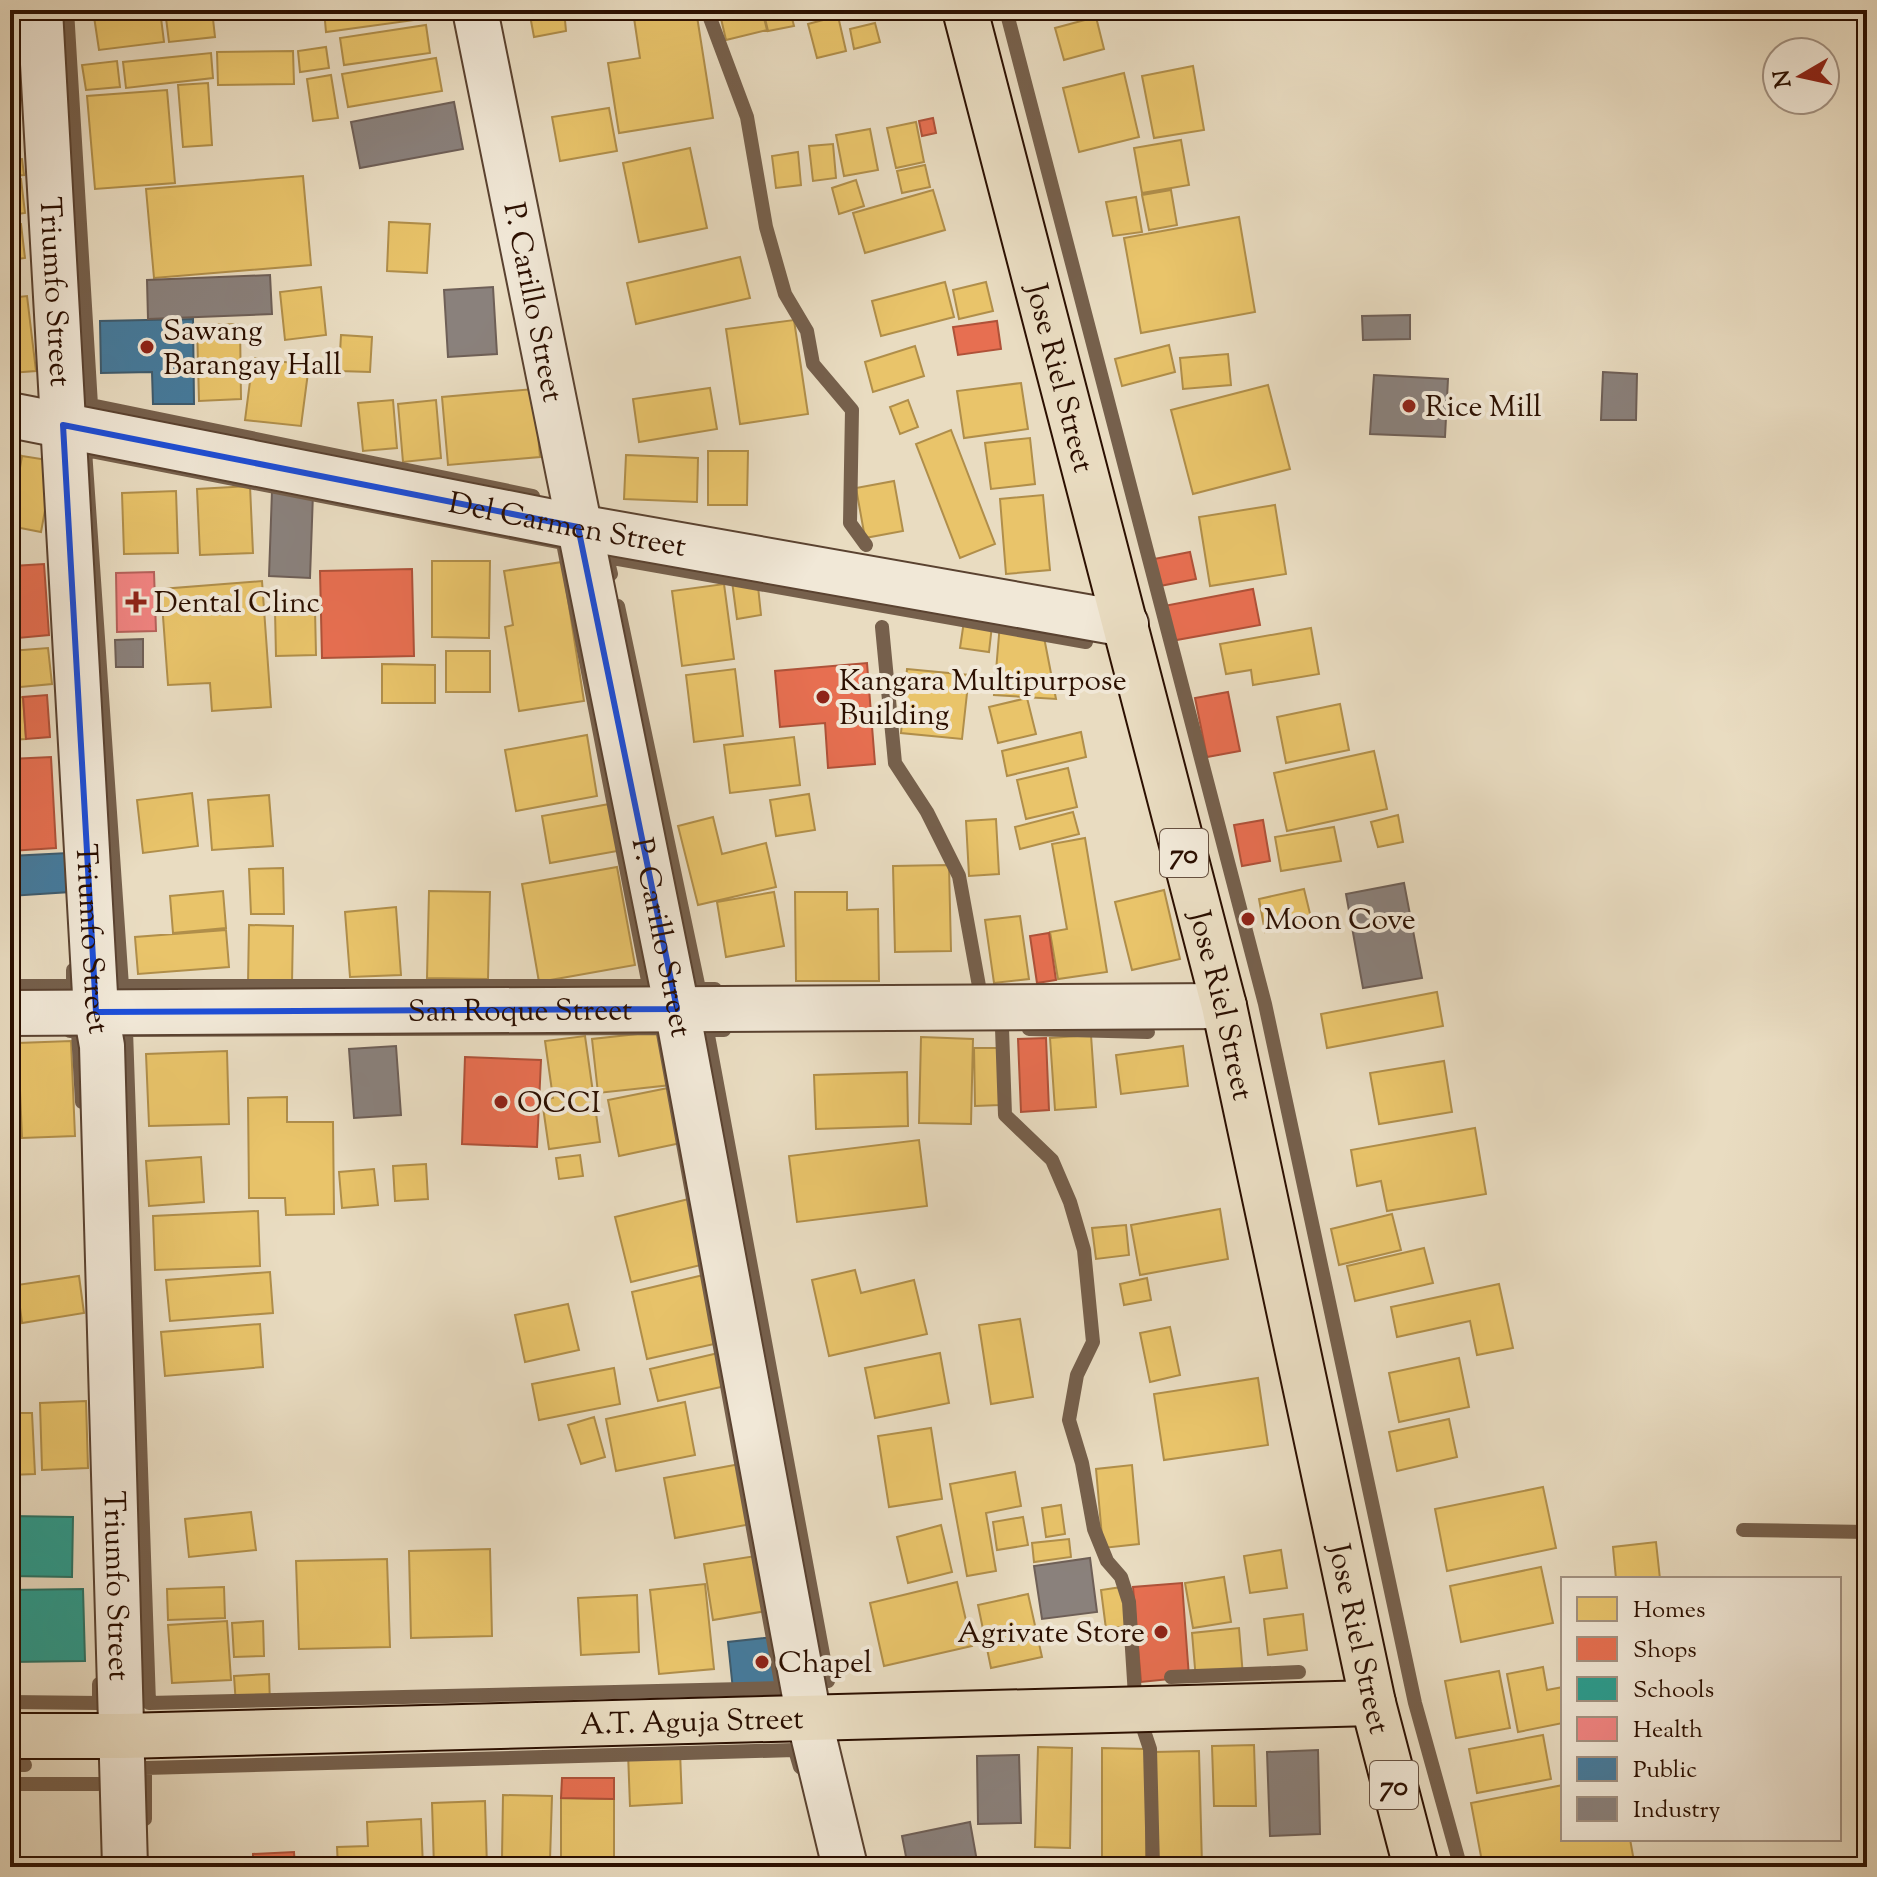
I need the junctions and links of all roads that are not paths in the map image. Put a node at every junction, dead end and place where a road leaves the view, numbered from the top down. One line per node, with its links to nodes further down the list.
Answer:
1 (40, 10): 5 (street, Triumfo Street)
2 (475, 10): 6 (street, P. Carillo Street)
3 (965, 10): 7 (main road, Jose Riel Street / 70)
4 (10, 415): 5 (street, Del Carmen Street)
5 (63, 425): 6 (street, Del Carmen Street); 10 (street, Triumfo Street)
6 (578, 527): 7 (street, Del Carmen Street); 9 (street, P. Carillo Street)
7 (1126, 624): 8 (main road, Jose Riel Street / 70)
8 (1224, 1006): 9 (street, San Roque Street); 12 (main road, Jose Riel Street / 70)
9 (677, 1009): 10 (street, San Roque Street); 13 (street, P. Carillo Street)
10 (96, 1012): 11 (street, San Roque Street); 15 (street, Triumfo Street)
11 (10, 1013)
12 (1373, 1703): 13 (main road, A.T. Aguja Street); 18 (main road, Jose Riel Street / 70)
13 (809, 1718): 15 (main road, A.T. Aguja Street); 17 (street, P. Carillo Street)
14 (10, 1736): 15 (main road, A.T. Aguja Street)
15 (123, 1736): 16 (street, Triumfo Street)
16 (125, 1867)
17 (845, 1867)
18 (1416, 1867)

